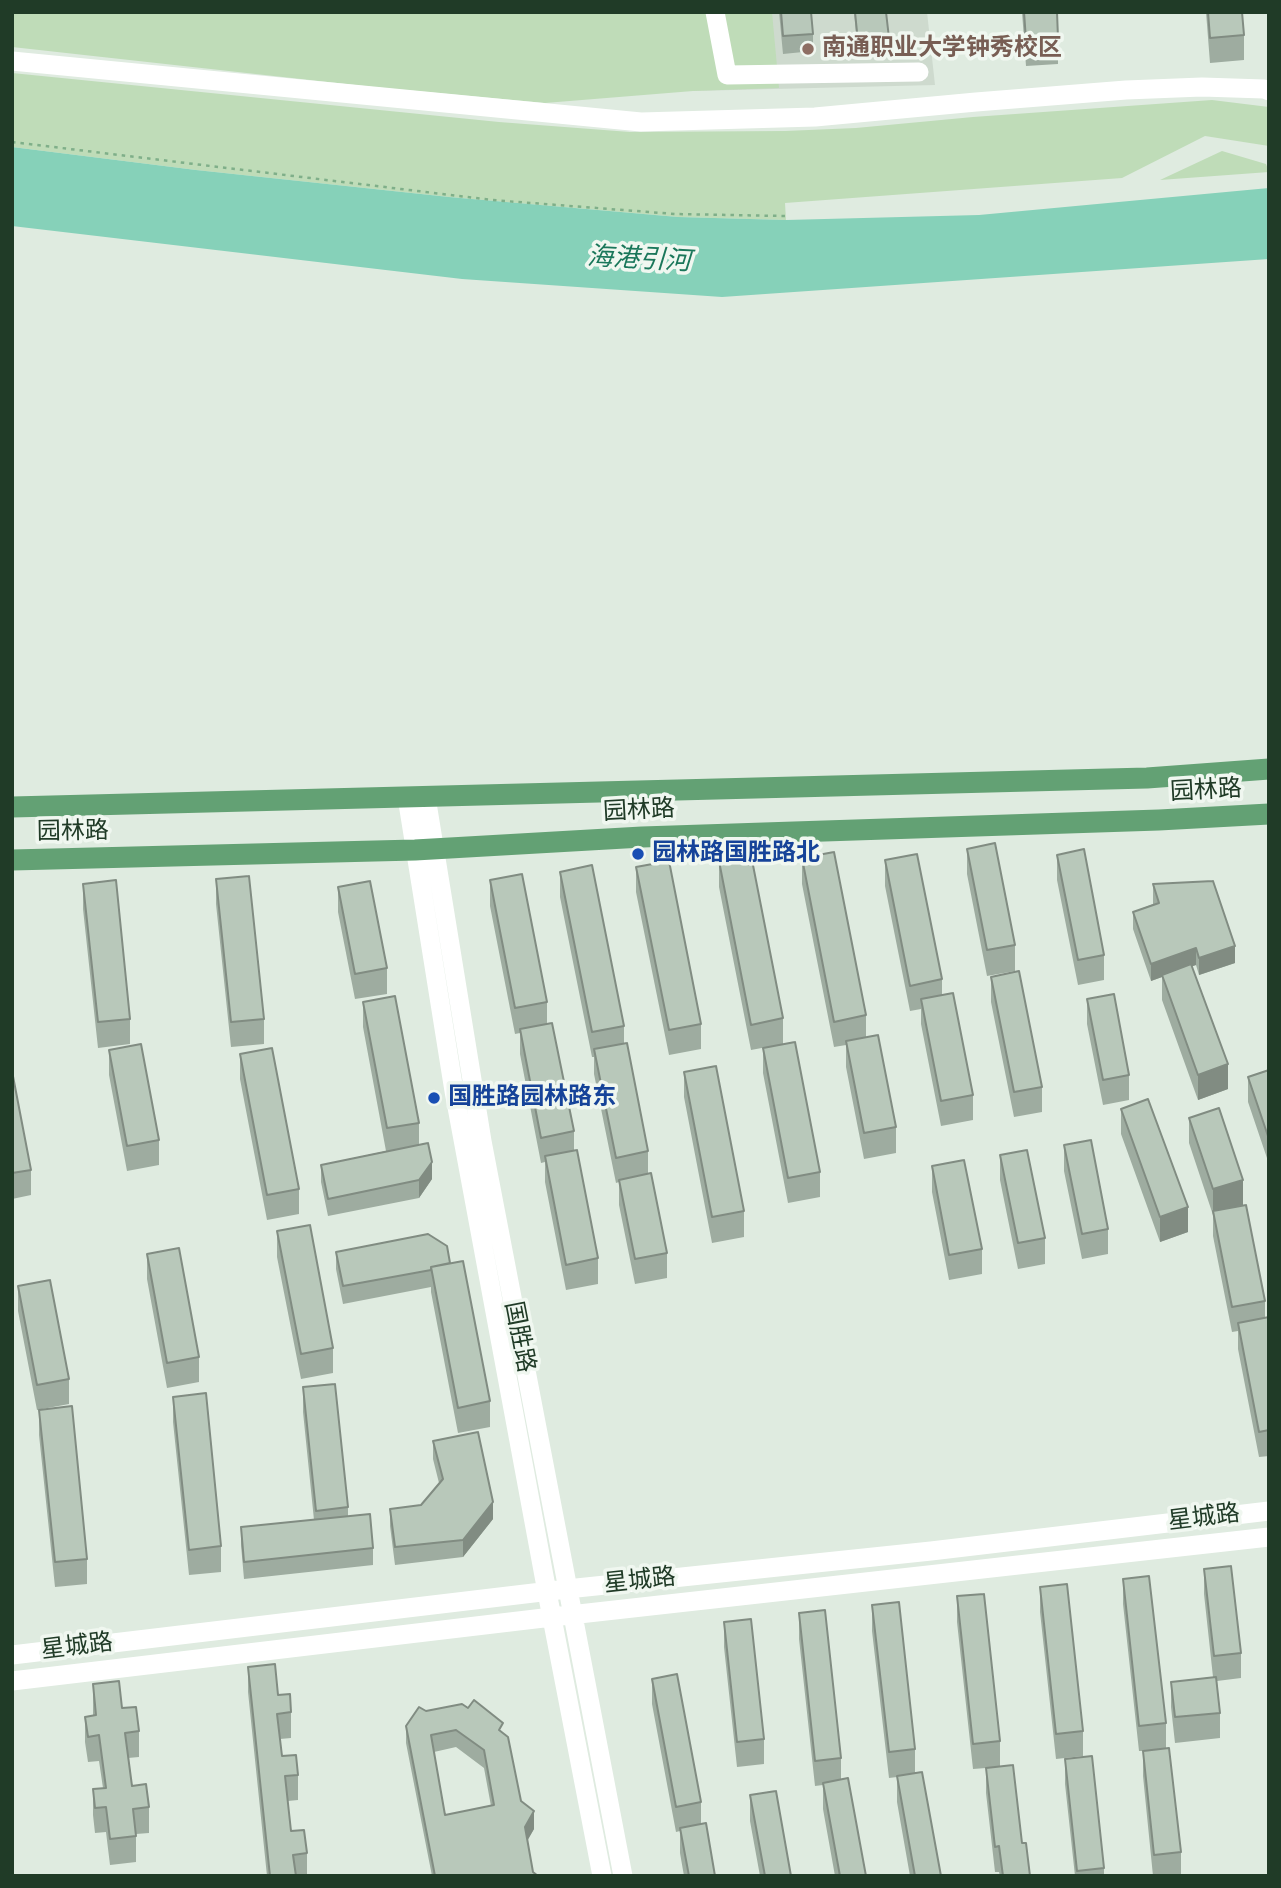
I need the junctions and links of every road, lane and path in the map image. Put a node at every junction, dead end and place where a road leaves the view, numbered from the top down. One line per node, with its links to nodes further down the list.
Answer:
1 (715, 12): 3 (street)
2 (12, 61): 4 (street)
3 (919, 72)
4 (1269, 91)
5 (12, 142): 6 (path)
6 (785, 216)
7 (1269, 769): 8 (main road, 园林路)
8 (416, 797): 9 (main road, 园林路); 11 (street, 国胜路)
9 (12, 807)
10 (1269, 814): 11 (main road, 园林路)
11 (424, 849): 12 (main road, 园林路); 15 (street, 国胜路); 16 (street, 国胜路)
12 (12, 860)
13 (1269, 1511): 15 (street, 星城路)
14 (1269, 1537): 17 (street, 星城路)
15 (566, 1588): 16 (street, 星城路); 17 (street, 国胜路)
16 (547, 1592): 18 (street, 国胜路); 19 (street, 星城路)
17 (572, 1615): 18 (street, 星城路); 22 (street, 国胜路)
18 (552, 1616): 20 (street, 星城路); 21 (street, 国胜路)
19 (12, 1655)
20 (12, 1681)
21 (603, 1876)
22 (623, 1876)

